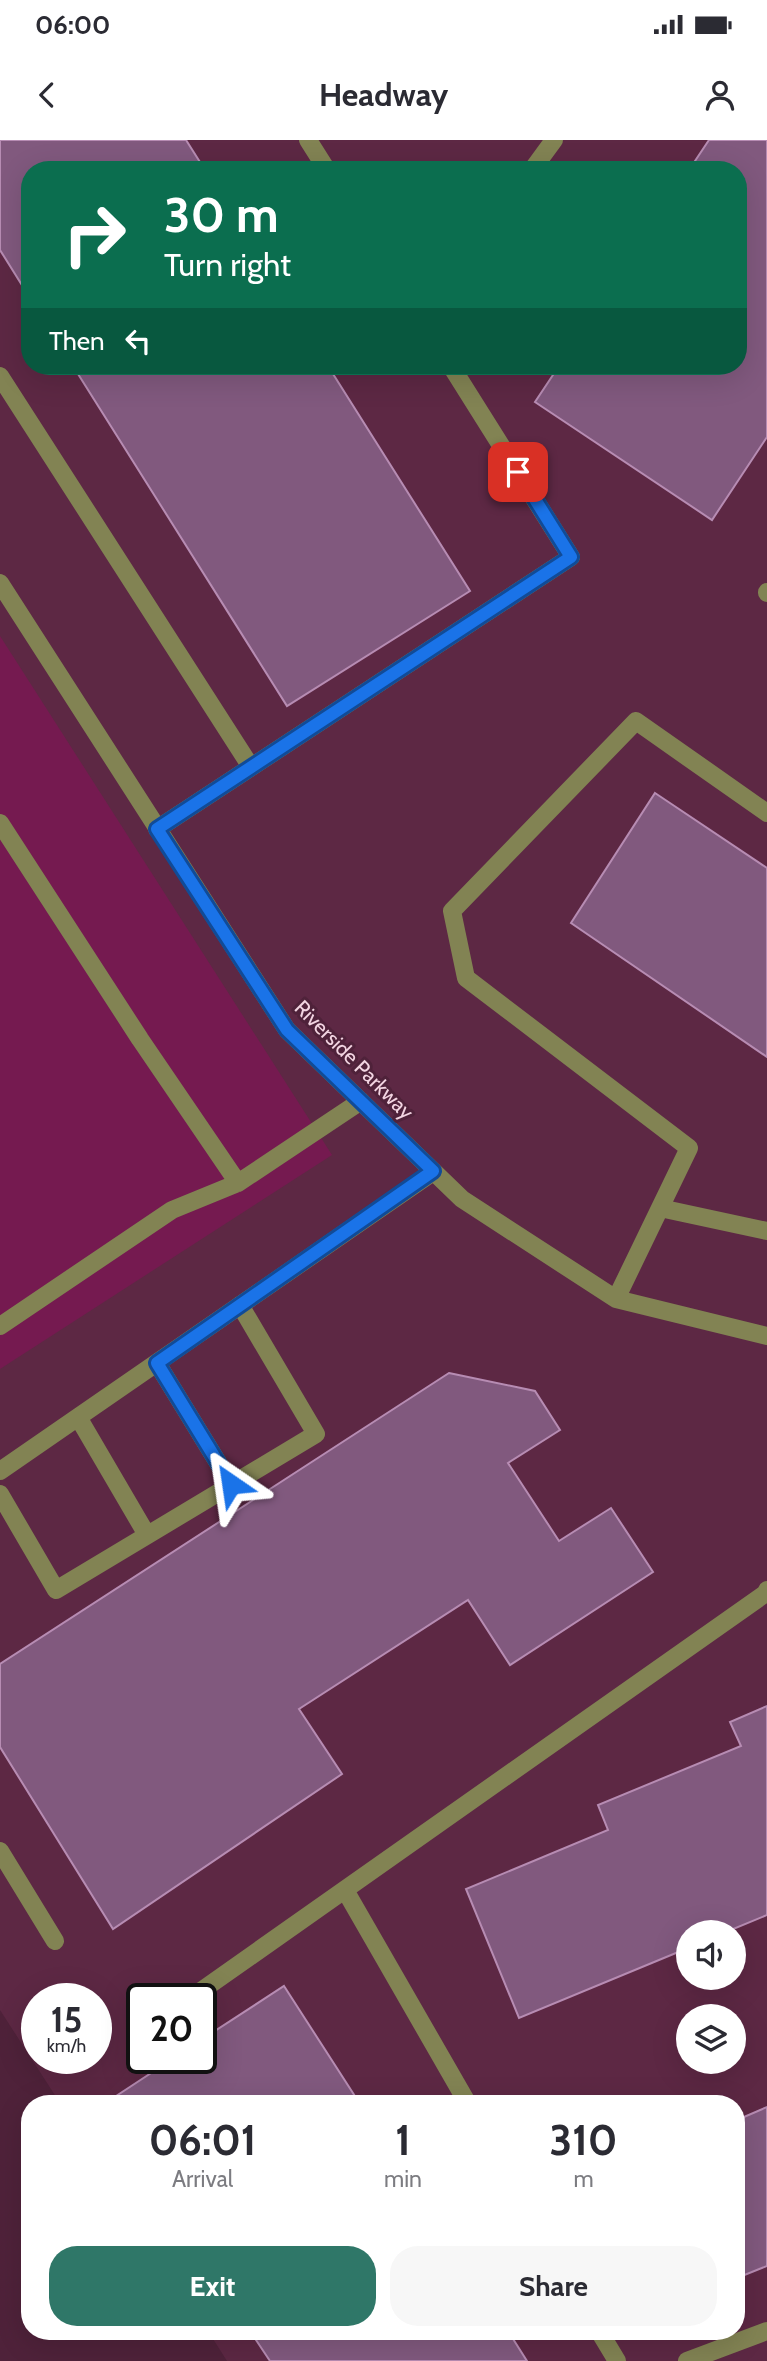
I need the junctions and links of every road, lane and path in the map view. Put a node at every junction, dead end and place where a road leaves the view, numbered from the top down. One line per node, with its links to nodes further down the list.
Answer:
1 (308, 140): 3 (street)
2 (554, 140): 4 (street)
3 (321, 161)
4 (539, 161)
5 (457, 375): 8 (street)
6 (0, 376): 8 (street)
7 (0, 583): 11 (street, Riverside Parkway)
8 (251, 767): 11 (street)
9 (767, 813): 15 (street)
10 (0, 823): 14 (street)
11 (157, 829): 12 (street, Riverside Parkway)
12 (360, 1101): 13 (street, Riverside Parkway); 14 (street)
13 (433, 1171): 17 (street, Riverside Parkway); 18 (street)
14 (238, 1183): 19 (street)
15 (660, 1208): 16 (street); 17 (street)
16 (767, 1231)
17 (616, 1300): 20 (street, Riverside Parkway)
18 (240, 1305): 21 (street); 24 (street)
19 (0, 1326)
20 (767, 1336)
21 (157, 1363): 22 (street); 24 (street)
22 (78, 1417): 23 (street); 26 (street)
23 (0, 1471)
24 (231, 1484): 26 (street)
25 (0, 1494): 26 (street)
26 (147, 1535)
27 (767, 1592): 29 (street)
28 (0, 1851): 30 (street)
29 (345, 1890): 31 (street); 32 (street)
30 (55, 1941)
31 (212, 1983)
32 (463, 2095)
33 (767, 2331): 34 (street)
34 (745, 2339)
35 (605, 2340): 37 (street)
36 (743, 2340): 38 (street)
37 (617, 2361)
38 (687, 2361)

